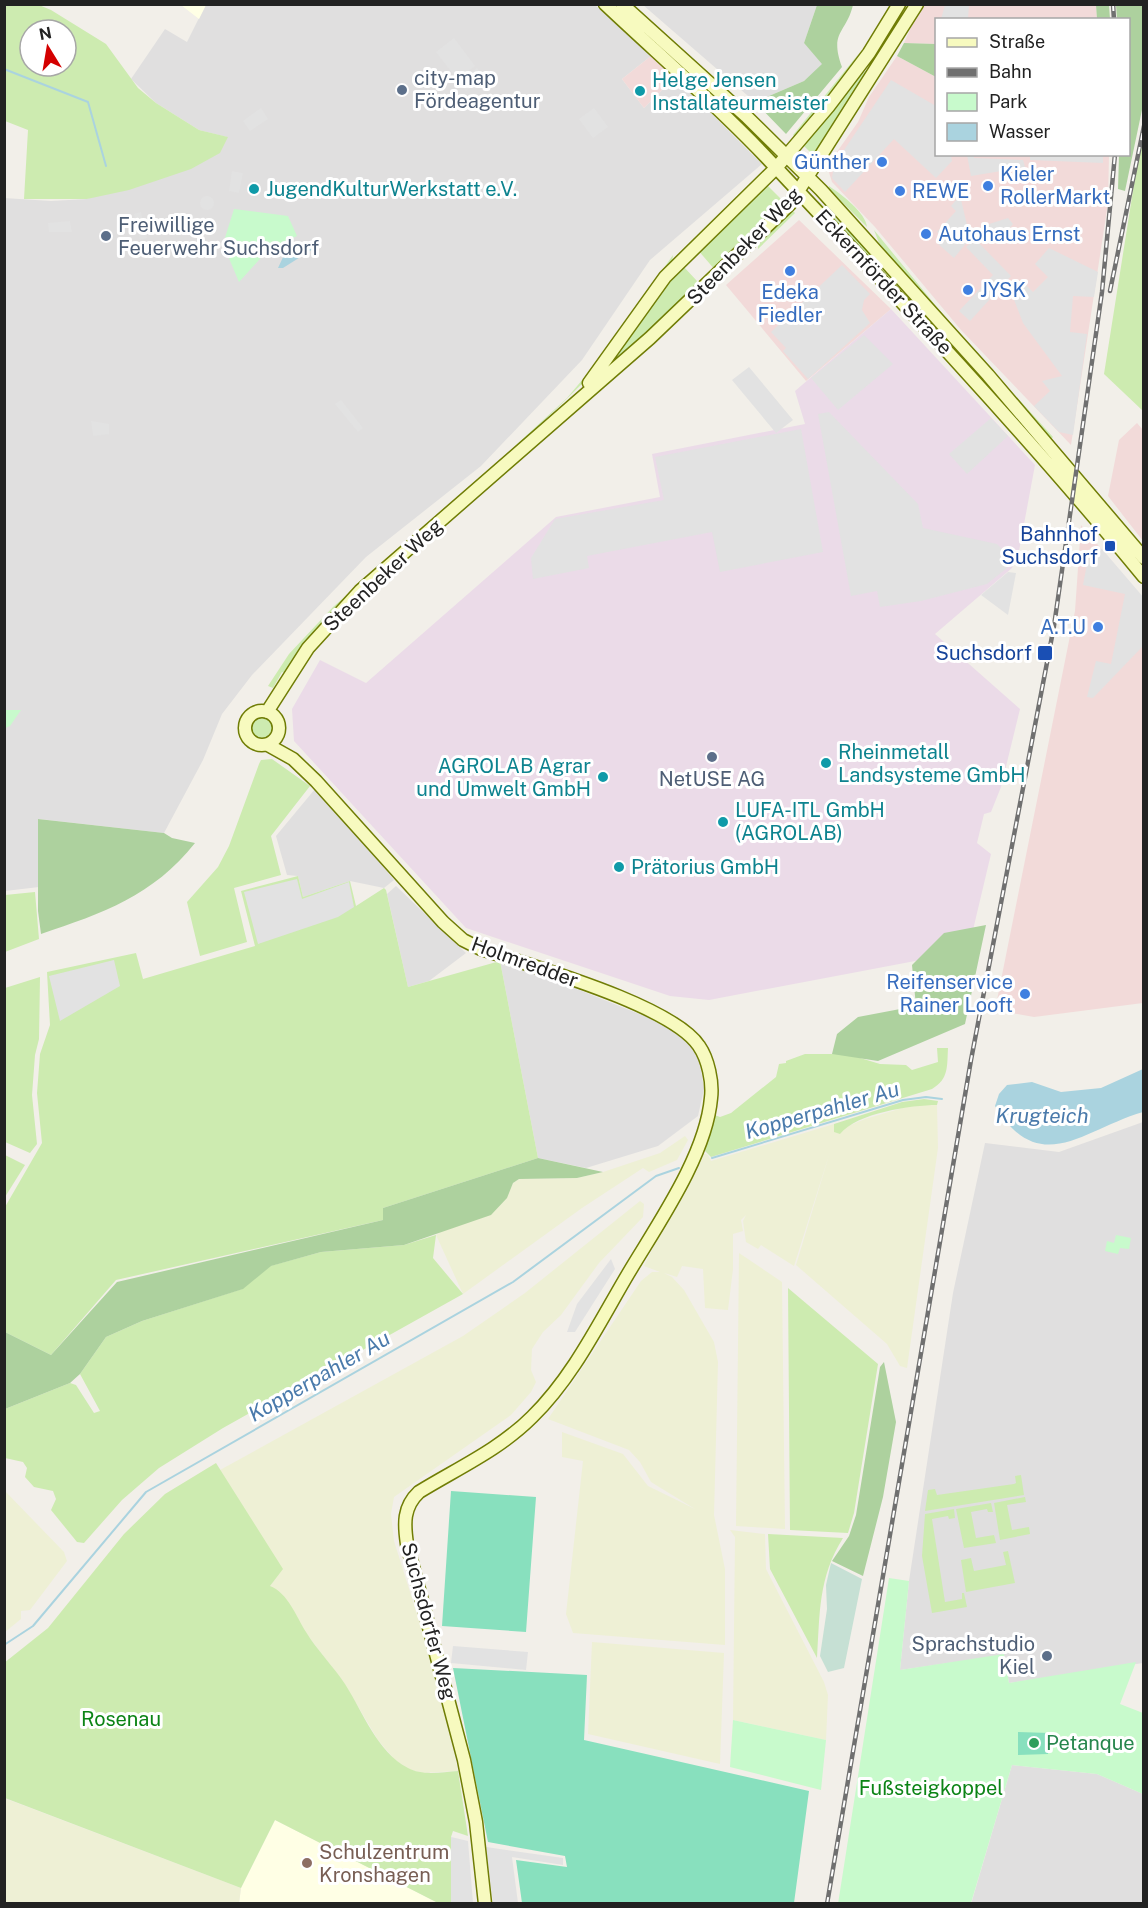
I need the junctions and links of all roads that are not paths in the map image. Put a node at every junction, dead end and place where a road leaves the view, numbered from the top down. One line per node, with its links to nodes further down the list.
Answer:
1 (605, 4): 6 (street, Eckernförder Straße)
2 (622, 4): 5 (street, Eckernförder Straße)
3 (899, 4): 5 (street, Steenbeker Weg)
4 (916, 4): 7 (street, Steenbeker Weg)
5 (787, 156): 6 (street, Steenbeker Weg); 7 (street, Eckernförder Straße)
6 (776, 168): 8 (street, Eckernförder Straße); 9 (street, Steenbeker Weg)
7 (808, 177): 8 (street, Steenbeker Weg); 10 (street, Eckernförder Straße)
8 (799, 192): 9 (street, Steenbeker Weg); 11 (street, Eckernförder Straße)
9 (578, 399): 12 (street, Steenbeker Weg)
10 (1143, 558)
11 (1143, 577)
12 (271, 715): 13 (street, Steenbeker Weg); 13 (street)
13 (272, 741): 14 (street, Holmredder)
14 (692, 1160): 15 (street, Suchsdorfer Weg)
15 (485, 1904)

